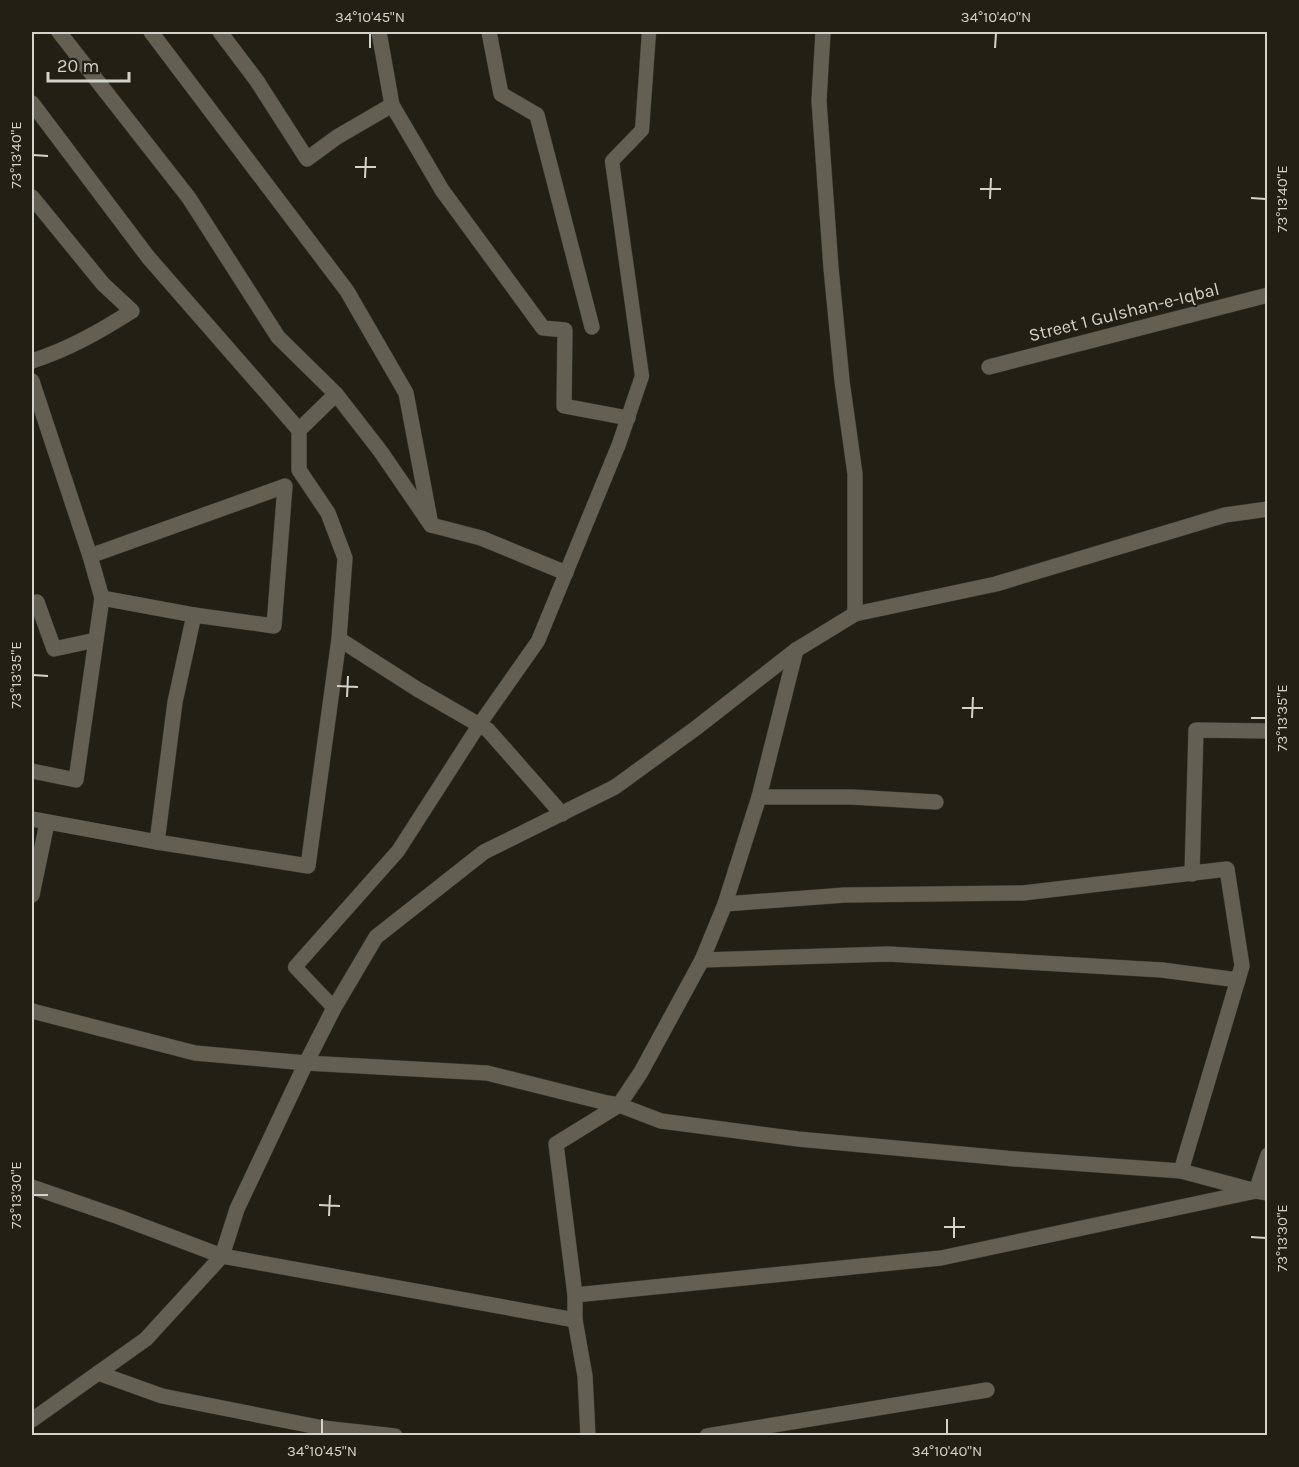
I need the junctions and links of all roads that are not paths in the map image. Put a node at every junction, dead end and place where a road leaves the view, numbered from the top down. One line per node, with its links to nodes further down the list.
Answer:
1 (59, 32): 16 (street)
2 (151, 32): 20 (street)
3 (220, 32): 9 (street)
4 (380, 32): 9 (street)
5 (489, 32): 12 (street)
6 (649, 32): 17 (lane)
7 (823, 32): 25 (street)
8 (32, 103): 18 (street)
9 (392, 105): 17 (street)
10 (32, 197): 13 (street)
11 (1268, 295): 14 (street, Street 1 Gulshan-e-Iqbal)
12 (592, 327)
13 (32, 361)
14 (989, 367)
15 (32, 381): 21 (street)
16 (336, 394): 18 (street); 20 (street)
17 (628, 417): 22 (lane)
18 (299, 430): 27 (street)
19 (1268, 509): 25 (street)
20 (432, 525): 22 (street)
21 (90, 556): 23 (street); 26 (street)
22 (566, 573): 30 (lane)
23 (102, 598): 26 (street); 28 (street)
24 (32, 604): 28 (street)
25 (855, 614): 29 (street)
26 (194, 615): 38 (street)
27 (339, 639): 30 (street); 38 (street)
28 (96, 640): 32 (street)
29 (796, 650): 33 (street); 35 (street)
30 (479, 725): 35 (street); 44 (lane)
31 (1268, 731): 39 (street)
32 (32, 771)
33 (759, 797): 34 (street); 41 (street)
34 (936, 802)
35 (562, 814): 44 (street)
36 (32, 819): 37 (street)
37 (47, 823): 38 (street); 40 (street)
38 (158, 842)
39 (1192, 873): 41 (street); 43 (street)
40 (32, 895)
41 (725, 904): 42 (street)
42 (702, 960): 43 (street); 47 (street)
43 (1238, 980): 49 (street)
44 (334, 1008): 46 (street)
45 (32, 1011): 46 (street)
46 (306, 1063): 47 (street); 52 (street)
47 (619, 1105): 49 (street); 53 (street)
48 (1268, 1155): 51 (street)
49 (1181, 1171): 51 (street)
50 (32, 1187): 52 (street)
51 (1262, 1192): 53 (street)
52 (222, 1256): 54 (street); 55 (street)
53 (575, 1295): 54 (street)
54 (575, 1320): 60 (street)
55 (98, 1373): 57 (street); 58 (street)
56 (987, 1390): 61 (street)
57 (32, 1420)
58 (321, 1432): 59 (street)
59 (395, 1436)
60 (588, 1436)
61 (706, 1436)

